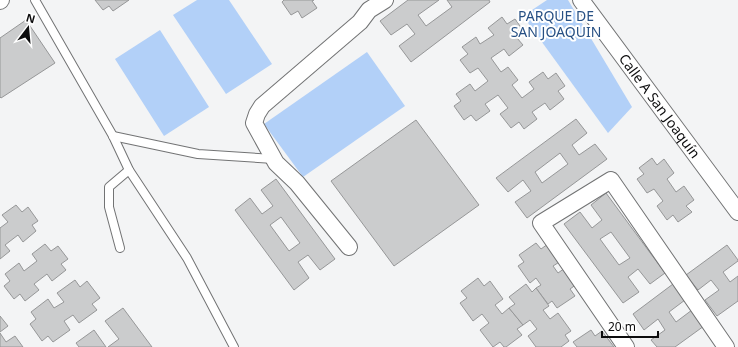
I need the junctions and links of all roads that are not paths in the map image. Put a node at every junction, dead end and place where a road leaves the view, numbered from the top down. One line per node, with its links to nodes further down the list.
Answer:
1 (35, 0): 4 (lane)
2 (385, 0): 5 (street)
3 (582, 0): 7 (street, Calle A San Joaquín)
4 (113, 136): 5 (lane); 6 (lane)
5 (274, 159): 8 (street)
6 (129, 170): 9 (lane); 11 (lane)
7 (738, 212)
8 (349, 247)
9 (120, 248)
10 (738, 345): 14 (street)
11 (234, 347)
12 (626, 347): 13 (street)
13 (726, 347)
14 (735, 347)

